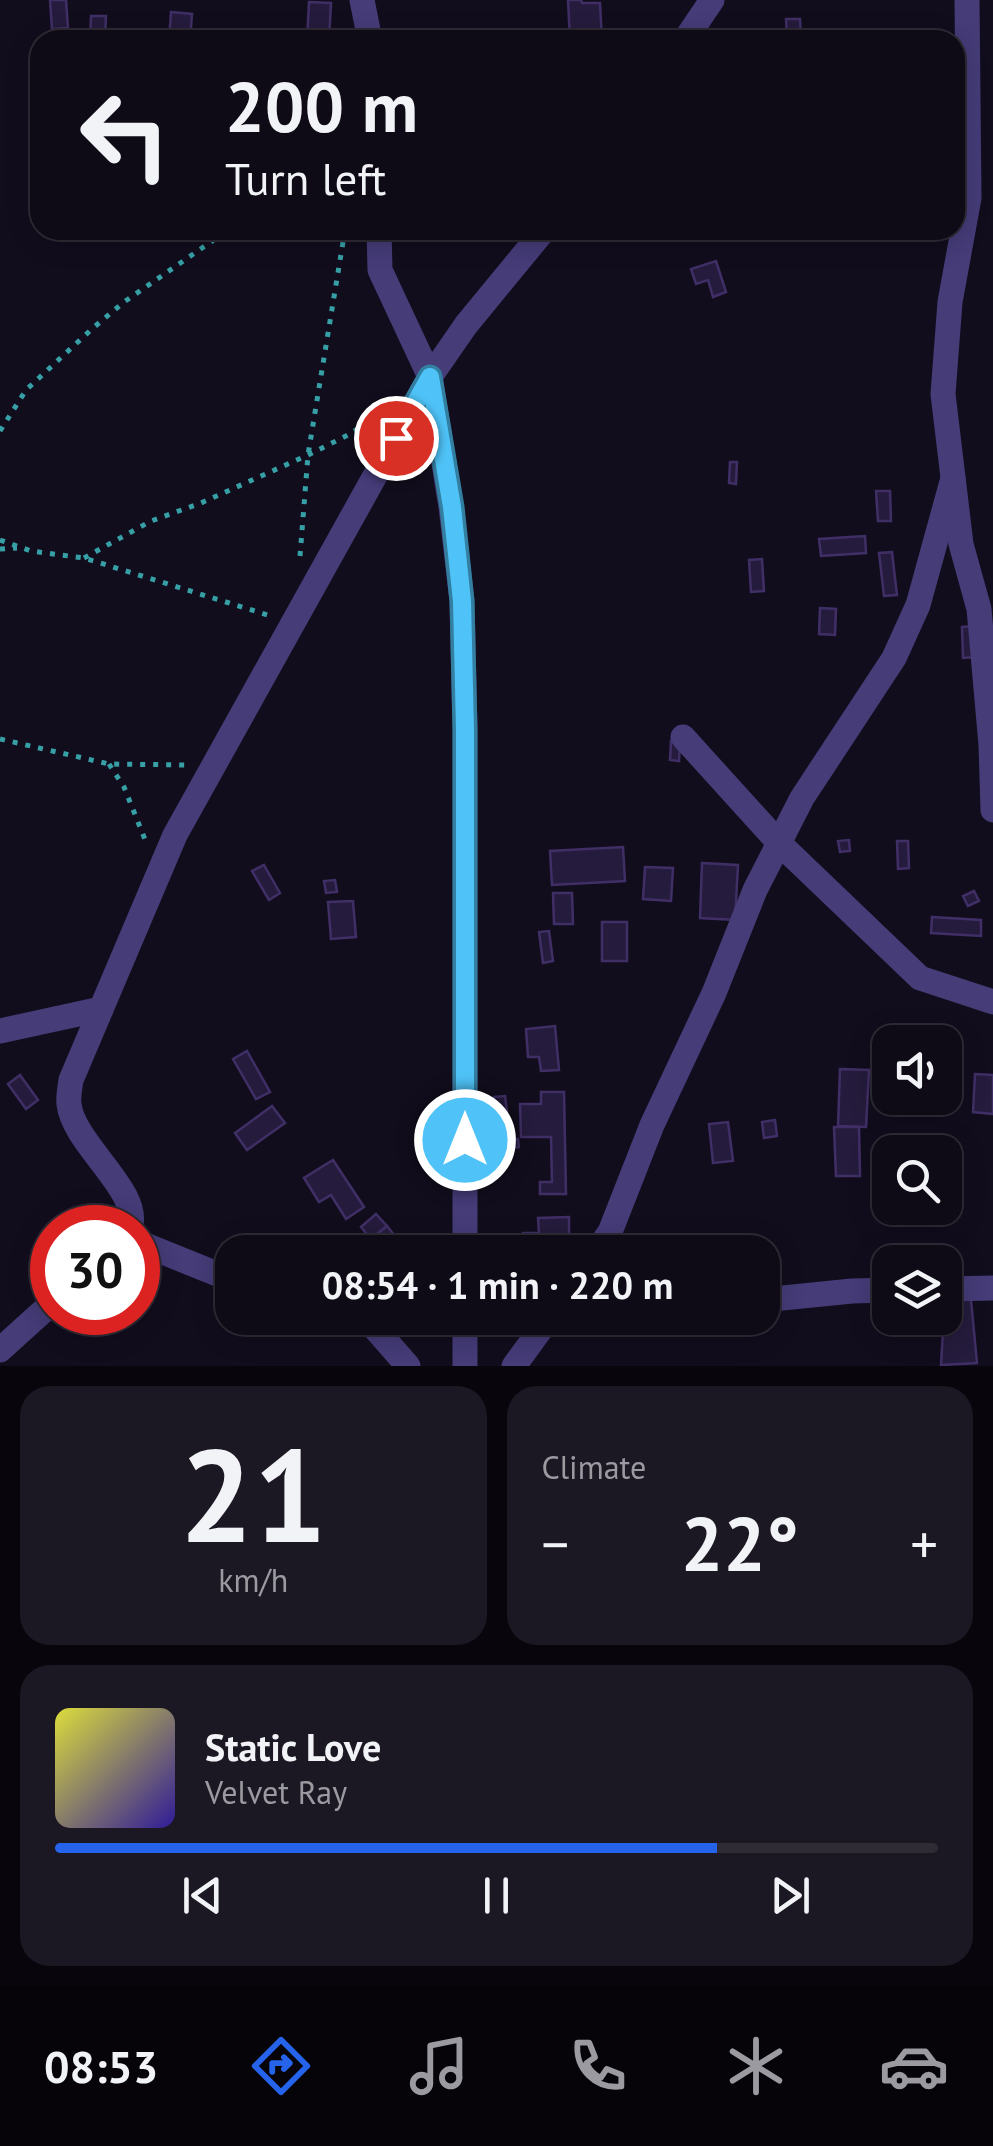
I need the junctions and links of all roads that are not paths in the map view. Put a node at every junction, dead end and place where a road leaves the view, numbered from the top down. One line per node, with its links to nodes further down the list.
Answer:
1 (362, 0): 4 (street)
2 (712, 0): 5 (street)
3 (967, 0): 6 (street)
4 (368, 30)
5 (692, 30)
6 (965, 220)
7 (378, 240): 10 (street)
8 (536, 240): 10 (street)
9 (961, 240): 11 (street)
10 (430, 377): 18 (street); 21 (street)
11 (954, 478): 12 (street); 16 (street)
12 (989, 684): 14 (street)
13 (683, 737): 16 (street)
14 (992, 746): 15 (street)
15 (993, 810)
16 (779, 843): 17 (street); 22 (street)
17 (993, 1002)
18 (102, 1009): 19 (street); 20 (street)
19 (0, 1031)
20 (129, 1205)
21 (465, 1235)
22 (608, 1235)
23 (160, 1251): 24 (street)
24 (215, 1273)
25 (993, 1288): 26 (street)
26 (962, 1289)
27 (872, 1290): 28 (street)
28 (780, 1298)
29 (30, 1323): 33 (street)
30 (381, 1335): 34 (street)
31 (465, 1335): 35 (street)
32 (536, 1335): 36 (street)
33 (0, 1350)
34 (408, 1366)
35 (465, 1366)
36 (514, 1366)

